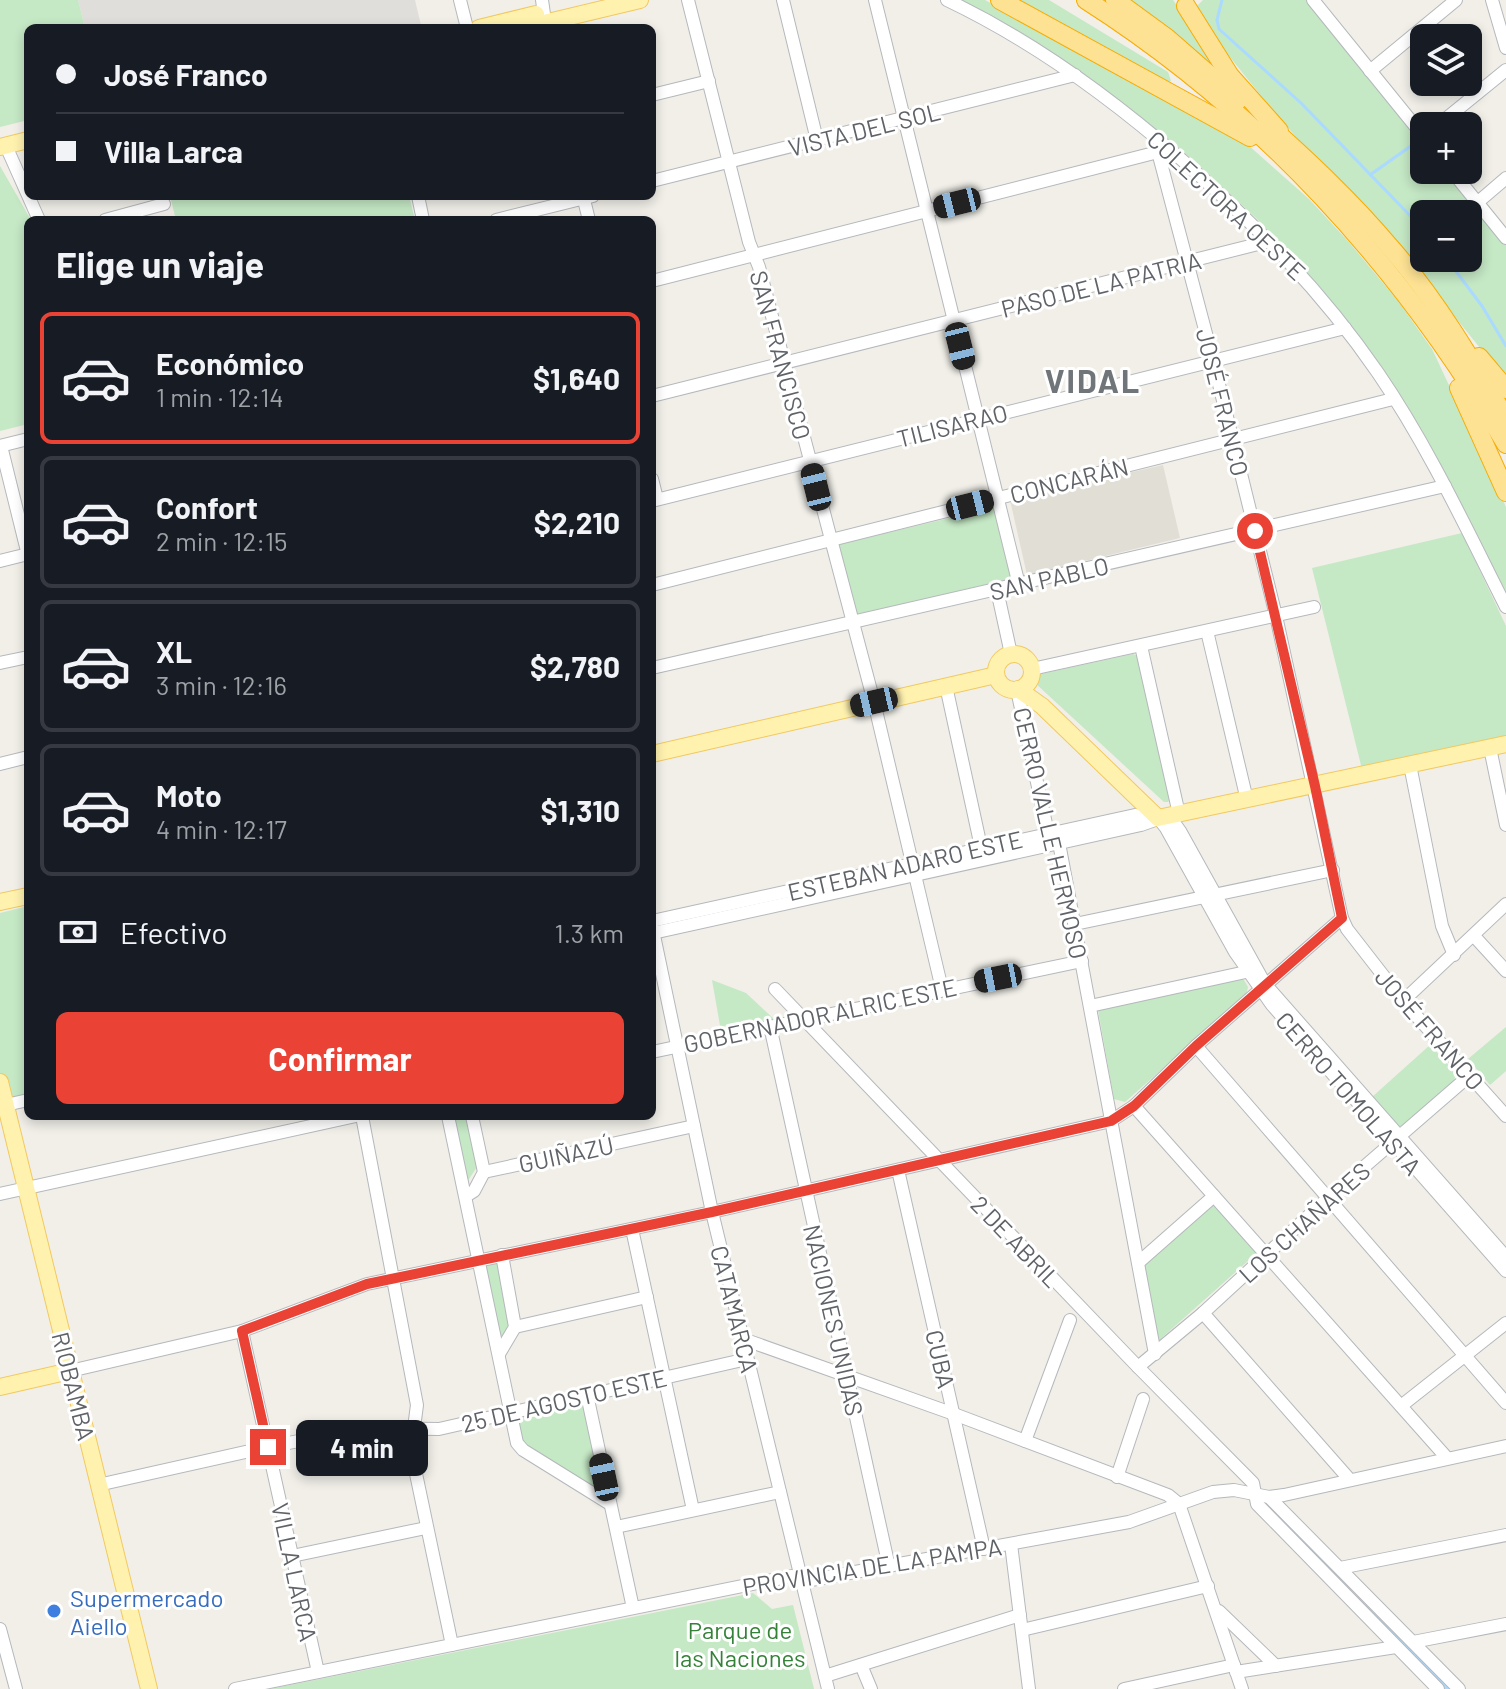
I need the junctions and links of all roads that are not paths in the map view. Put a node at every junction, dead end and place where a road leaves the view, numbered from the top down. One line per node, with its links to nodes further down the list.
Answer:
1 (460, 0): 17 (street)
2 (591, 0): 16 (main road)
3 (688, 0): 23 (street, SAN FRANCISCO)
4 (783, 0): 28 (street)
5 (875, 0): 26 (street)
6 (947, 0): 22 (street, COLECTORA OESTE)
7 (1000, 0): 33 (highway)
8 (1086, 0): 33 (highway)
9 (1115, 0): 33 (highway)
10 (1333, 0): 15 (street)
11 (1456, 0): 21 (street)
12 (1492, 0): 19 (street)
13 (631, 1): 16 (main road)
14 (1187, 2): 33 (highway)
15 (1317, 5): 21 (street)
16 (544, 16): 18 (main road)
17 (466, 24)
18 (501, 24)
19 (1506, 48)
20 (1506, 70): 25 (street)
21 (1370, 71): 27 (street)
22 (1075, 75): 26 (street, VISTA DEL SOL); 30 (street, COLECTORA OESTE)
23 (709, 81): 24 (street); 34 (street, SAN FRANCISCO)
24 (656, 94)
25 (1454, 112)
26 (905, 119): 28 (street, VISTA DEL SOL); 44 (street)
27 (1410, 120)
28 (817, 140): 34 (street, VISTA DEL SOL)
29 (24, 142): 32 (main road)
30 (1162, 149): 44 (street); 48 (street, COLECTORA OESTE); 50 (street, JOSÉ FRANCO)
31 (24, 150): 32 (main road)
32 (3, 151): 38 (street)
33 (1295, 159): 52 (highway)
34 (730, 162): 36 (street, VISTA DEL SOL); 49 (street, SAN FRANCISCO)
35 (1506, 178): 42 (street)
36 (656, 180)
37 (1463, 184): 41 (street)
38 (24, 191)
39 (163, 200): 45 (street)
40 (574, 200): 46 (street)
41 (1476, 200)
42 (1480, 200)
43 (1482, 207): 47 (street)
44 (928, 210): 49 (street); 53 (street)
45 (117, 216)
46 (512, 216)
47 (1506, 238)
48 (1270, 241): 50 (street, PASO DE LA PATRIA); 54 (street, COLECTORA OESTE)
49 (754, 256): 51 (street); 56 (street, SAN FRANCISCO)
50 (1186, 262): 53 (street, PASO DE LA PATRIA); 55 (street, JOSÉ FRANCO)
51 (656, 280)
52 (1434, 318): 57 (highway); 61 (highway); 64 (highway); 68 (highway)
53 (953, 322): 56 (street, PASO DE LA PATRIA); 60 (street)
54 (1345, 328): 55 (street, TILISARAO); 59 (street, COLECTORA OESTE)
55 (1213, 360): 60 (street, TILISARAO); 62 (street, JOSÉ FRANCO)
56 (783, 363): 58 (street, PASO DE LA PATRIA); 66 (street, SAN FRANCISCO)
57 (1506, 389)
58 (656, 395)
59 (1393, 399): 62 (street, CONCARÁN); 67 (street, COLECTORA OESTE)
60 (978, 419): 66 (street, TILISARAO); 69 (street)
61 (1506, 419)
62 (1233, 439): 69 (street, CONCARÁN); 71 (street, JOSÉ FRANCO)
63 (24, 440): 65 (street)
64 (1506, 444)
65 (0, 446): 72 (street)
66 (809, 460): 70 (street, TILISARAO); 73 (street, SAN FRANCISCO)
67 (1445, 486): 71 (street, SAN PABLO); 80 (street, COLECTORA OESTE)
68 (1506, 492)
69 (998, 498): 73 (street, CONCARÁN); 77 (street)
70 (656, 499)
71 (1255, 531): 77 (street, SAN PABLO); 81 (street, JOSÉ FRANCO)
72 (24, 539)
73 (830, 540): 76 (street, CONCARÁN); 82 (street, SAN FRANCISCO)
74 (24, 555): 75 (street)
75 (0, 561)
76 (656, 584)
77 (1019, 585): 78 (street, SAN PABLO)
78 (997, 590): 82 (street, SAN PABLO); 85 (street)
79 (1314, 607): 81 (street)
80 (1506, 607)
81 (1276, 616): 83 (street); 98 (street, JOSÉ FRANCO)
82 (851, 623): 88 (street, SAN PABLO); 92 (street, SAN FRANCISCO)
83 (1207, 631): 84 (street); 99 (street)
84 (1141, 646): 90 (street); 100 (street)
85 (1011, 654): 89 (main road); 90 (main road)
86 (24, 658): 87 (street)
87 (0, 663)
88 (656, 667)
89 (996, 675): 90 (main road); 91 (main road)
90 (1024, 682): 100 (main road, CERRO TOMOLASTA); 102 (street, CERRO VALLE HERMOSO)
91 (946, 686): 92 (main road); 104 (street)
92 (874, 702): 94 (main road); 105 (street, SAN FRANCISCO)
93 (1498, 746): 97 (main road, ESTEBAN ADARO ESTE); 101 (street)
94 (656, 753)
95 (24, 758): 96 (street)
96 (0, 764)
97 (1410, 765): 98 (main road, ESTEBAN ADARO ESTE); 115 (street)
98 (1315, 786): 99 (main road, ESTEBAN ADARO ESTE); 106 (street, JOSÉ FRANCO)
99 (1247, 800): 100 (main road, ESTEBAN ADARO ESTE)
100 (1169, 817): 102 (street, ESTEBAN ADARO ESTE); 103 (street, ESTEBAN ADARO ESTE); 107 (street, CERRO TOMOLASTA)
101 (1506, 825)
102 (1048, 833): 103 (street, CERRO VALLE HERMOSO); 104 (street, ESTEBAN ADARO ESTE)
103 (1059, 843): 105 (street, ESTEBAN ADARO ESTE); 112 (street, CERRO VALLE HERMOSO)
104 (981, 847): 105 (street, ESTEBAN ADARO ESTE)
105 (915, 868): 113 (street, ESTEBAN ADARO ESTE); 122 (street, SAN FRANCISCO)
106 (1333, 870): 107 (street); 111 (street, JOSÉ FRANCO)
107 (1209, 895): 112 (street); 118 (street, CERRO TOMOLASTA)
108 (24, 897): 109 (main road)
109 (0, 902)
110 (1506, 904): 114 (street)
111 (1342, 918): 120 (street); 123 (street, JOSÉ FRANCO)
112 (1075, 924): 116 (street, CERRO VALLE HERMOSO)
113 (656, 926)
114 (1474, 936): 115 (street); 119 (street)
115 (1454, 955): 123 (street)
116 (1082, 961): 122 (street, GOBERNADOR ALRIC ESTE); 124 (street, CERRO VALLE HERMOSO)
117 (656, 966): 127 (street, CATAMARCA)
118 (1252, 971): 120 (street, CERRO TOMOLASTA); 124 (street)
119 (1506, 971)
120 (1262, 987): 128 (street); 142 (street, CERRO TOMOLASTA)
121 (775, 989): 125 (street, 2 DE ABRIL)
122 (942, 989): 125 (street, GOBERNADOR ALRIC ESTE)
123 (1403, 1001): 130 (street, JOSÉ FRANCO)
124 (1090, 1006): 140 (street, CERRO VALLE HERMOSO)
125 (802, 1019): 126 (street, GOBERNADOR ALRIC ESTE); 143 (street, 2 DE ABRIL)
126 (770, 1026): 127 (street, GOBERNADOR ALRIC ESTE); 147 (street, NACIONES UNIDAS)
127 (677, 1046): 129 (street, GOBERNADOR ALRIC ESTE); 141 (street, CATAMARCA)
128 (1196, 1046): 134 (street); 151 (street)
129 (656, 1051)
130 (1469, 1076): 135 (street, JOSÉ FRANCO); 142 (street, LOS CHAÑARES)
131 (0, 1082): 133 (main road, RIOBAMBA)
132 (24, 1101): 133 (street)
133 (6, 1105): 146 (main road, RIOBAMBA)
134 (1134, 1106): 140 (street); 150 (street)
135 (1506, 1116)
136 (329, 1120): 146 (street)
137 (363, 1120): 160 (street)
138 (449, 1120): 149 (street)
139 (473, 1120): 145 (street)
140 (1111, 1121): 143 (street); 158 (street, CERRO VALLE HERMOSO)
141 (694, 1126): 145 (street, GUIÑAZÚ); 152 (street, CATAMARCA)
142 (1396, 1140): 151 (street, LOS CHAÑARES); 156 (street, CERRO TOMOLASTA); 159 (street, CERRO TOMOLASTA)
143 (939, 1160): 144 (street); 172 (street, 2 DE ABRIL)
144 (898, 1170): 147 (street); 182 (street, CUBA)
145 (484, 1172): 149 (street)
146 (26, 1187): 148 (street); 173 (main road, RIOBAMBA)
147 (805, 1190): 152 (street); 174 (street, NACIONES UNIDAS)
148 (0, 1194)
149 (466, 1196): 157 (street)
150 (1214, 1196): 155 (street); 158 (street)
151 (1327, 1199): 155 (street, LOS CHAÑARES); 170 (street)
152 (712, 1212): 153 (street); 167 (street, CATAMARCA)
153 (632, 1229): 154 (street); 161 (street)
154 (502, 1255): 157 (street); 165 (street)
155 (1267, 1255): 162 (street, LOS CHAÑARES); 180 (street)
156 (1506, 1257)
157 (480, 1260): 160 (street); 168 (street)
158 (1139, 1262): 169 (street, CERRO VALLE HERMOSO)
159 (1506, 1271)
160 (394, 1278): 166 (street); 183 (street)
161 (647, 1297): 165 (street); 175 (street)
162 (1203, 1313): 169 (street, LOS CHAÑARES); 189 (street)
163 (1070, 1320): 184 (street)
164 (1506, 1323): 170 (street)
165 (515, 1327): 168 (street)
166 (242, 1331): 173 (street); 186 (street, VILLA LARCA)
167 (743, 1339): 171 (street, CATAMARCA); 174 (street)
168 (499, 1354): 181 (street)
169 (1155, 1354): 172 (street, LOS CHAÑARES)
170 (1466, 1356): 179 (street); 180 (street)
171 (747, 1359): 175 (street, 25 DE AGOSTO ESTE); 191 (street, CATAMARCA)
172 (1138, 1367): 192 (street, 2 DE ABRIL)
173 (70, 1371): 176 (main road); 190 (main road, RIOBAMBA)
174 (846, 1376): 182 (street); 203 (street, NACIONES UNIDAS)
175 (664, 1377): 177 (street, 25 DE AGOSTO ESTE); 196 (street)
176 (0, 1387)
177 (587, 1395): 181 (street, 25 DE AGOSTO ESTE); 194 (street)
178 (1143, 1399): 188 (street)
179 (1506, 1403)
180 (1401, 1406): 187 (street)
181 (511, 1412): 183 (street, 25 DE AGOSTO ESTE); 194 (street)
182 (954, 1414): 184 (street); 201 (street, CUBA)
183 (416, 1428): 186 (street, 25 DE AGOSTO ESTE); 198 (street)
184 (1025, 1441): 188 (street)
185 (1506, 1446): 187 (street, PROVINCIA DE LA PAMPA)
186 (268, 1447): 190 (street, 25 DE AGOSTO ESTE); 202 (street, VILLA LARCA)
187 (1447, 1458): 189 (street, PROVINCIA DE LA PAMPA)
188 (1117, 1477): 195 (street)
189 (1350, 1480): 193 (street, PROVINCIA DE LA PAMPA)
190 (98, 1485): 222 (main road, RIOBAMBA)
191 (780, 1492): 196 (street); 205 (street, CATAMARCA)
192 (1255, 1493): 193 (street, PROVINCIA DE LA PAMPA); 195 (street, PROVINCIA DE LA PAMPA); 215 (street, 2 DE ABRIL)
193 (1269, 1497): 204 (street)
194 (610, 1504): 197 (street)
195 (1179, 1504): 200 (street, PROVINCIA DE LA PAMPA); 206 (street)
196 (693, 1510): 197 (street)
197 (616, 1527): 207 (street)
198 (426, 1528): 202 (street); 214 (street)
199 (1506, 1535): 204 (street)
200 (1011, 1544): 201 (street, PROVINCIA DE LA PAMPA); 209 (street)
201 (984, 1549): 203 (street, PROVINCIA DE LA PAMPA)
202 (292, 1556): 219 (street, VILLA LARCA)
203 (889, 1567): 205 (street, PROVINCIA DE LA PAMPA)
204 (1340, 1568): 213 (street)
205 (801, 1578): 207 (street, PROVINCIA DE LA PAMPA); 220 (street, CATAMARCA)
206 (1208, 1586): 208 (street); 212 (street)
207 (633, 1608): 214 (street, PROVINCIA DE LA PAMPA)
208 (1216, 1608): 217 (street); 218 (street)
209 (1020, 1615): 212 (street); 216 (street)
210 (1506, 1624): 213 (street)
211 (0, 1629): 221 (street)
212 (1022, 1630): 225 (street)
213 (1413, 1642): 229 (street)
214 (452, 1645): 219 (street, PROVINCIA DE LA PAMPA)
215 (1396, 1647): 217 (street); 228 (street, 2 DE ABRIL)
216 (861, 1665): 220 (street); 224 (street)
217 (1276, 1666): 218 (street)
218 (1235, 1669): 226 (street); 227 (street)
219 (318, 1672): 223 (street, PROVINCIA DE LA PAMPA)
220 (826, 1683)
221 (16, 1689)
222 (149, 1689)
223 (235, 1689)
224 (871, 1689)
225 (1029, 1689)
226 (1124, 1689)
227 (1242, 1689)
228 (1438, 1689)
229 (1459, 1689)

